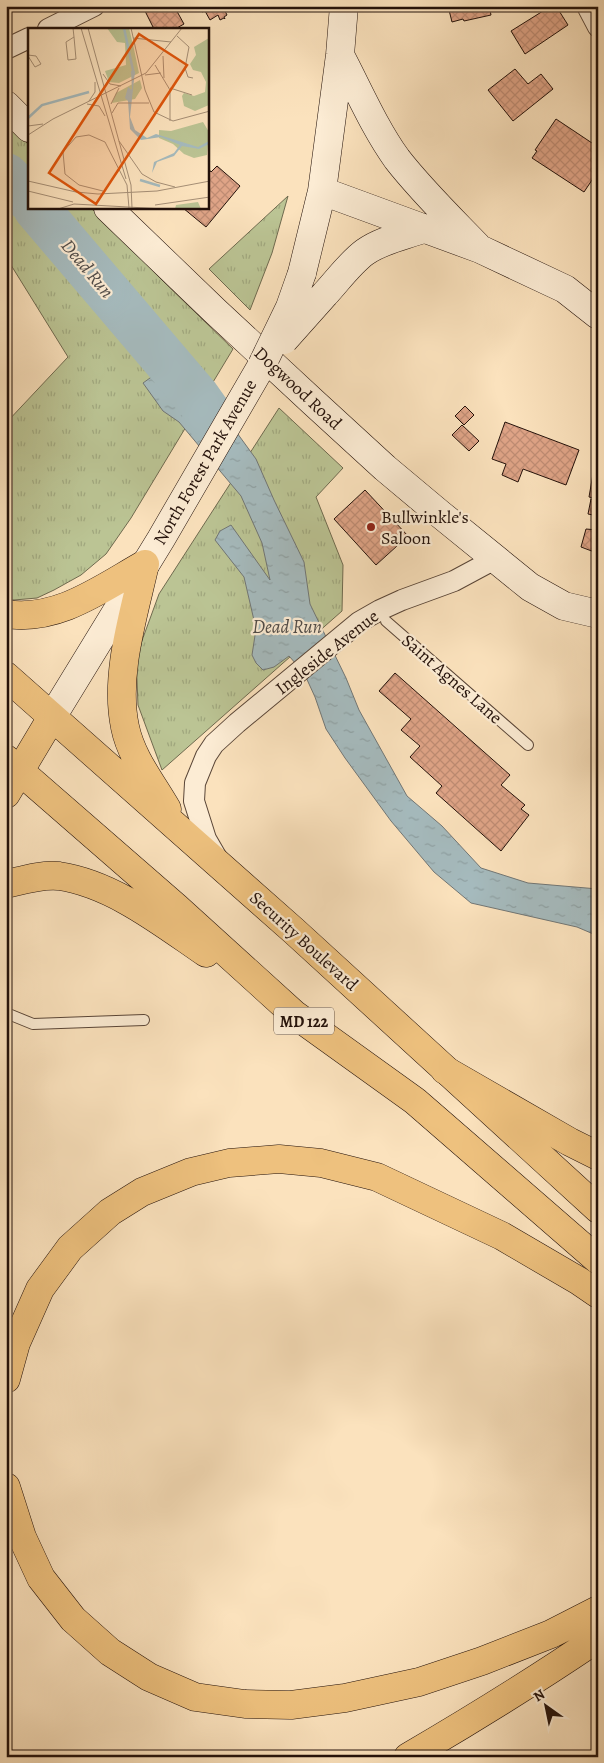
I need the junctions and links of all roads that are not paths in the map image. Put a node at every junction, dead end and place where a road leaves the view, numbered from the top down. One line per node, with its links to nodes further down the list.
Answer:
1 (94, 6): 5 (street)
2 (344, 6): 8 (street, North Forest Park Avenue)
3 (587, 6): 4 (street)
4 (598, 27)
5 (50, 28)
6 (28, 38): 7 (street)
7 (6, 49)
8 (340, 55): 11 (street, North Forest Park Avenue); 14 (street)
9 (6, 106): 10 (street)
10 (28, 127)
11 (322, 191): 13 (street); 16 (street, North Forest Park Avenue, bridge)
12 (109, 209): 17 (street, Dogwood Road)
13 (423, 229): 14 (street); 16 (street, bridge)
14 (480, 249): 15 (street)
15 (593, 305)
16 (262, 365): 18 (street, North Forest Park Avenue)
17 (495, 559): 20 (street, Dogwood Road); 21 (street, Ingleside Avenue)
18 (145, 564): 19 (main road); 23 (street, North Forest Park Avenue); 27 (main road)
19 (6, 614)
20 (598, 614)
21 (383, 615): 24 (lane, Saint Agnes Lane); 28 (street, Ingleside Avenue)
22 (6, 676): 23 (main road, Security Boulevard)
23 (52, 717): 25 (main road); 27 (main road, Security Boulevard)
24 (528, 745)
25 (13, 764): 26 (main road); 31 (main road, MD 122)
26 (6, 794)
27 (181, 832): 28 (main road, Security Boulevard)
28 (222, 868): 33 (main road, Security Boulevard)
29 (6, 884): 31 (main road)
30 (6, 1013): 32 (lane)
31 (294, 1014): 36 (main road, MD 122)
32 (144, 1020)
33 (445, 1070): 34 (main road); 35 (main road, Security Boulevard)
34 (598, 1156)
35 (598, 1209)
36 (598, 1260)
37 (598, 1294): 38 (main road)
38 (6, 1379)
39 (6, 1487): 40 (main road)
40 (598, 1610)
41 (598, 1638): 42 (main road)
42 (408, 1757)

